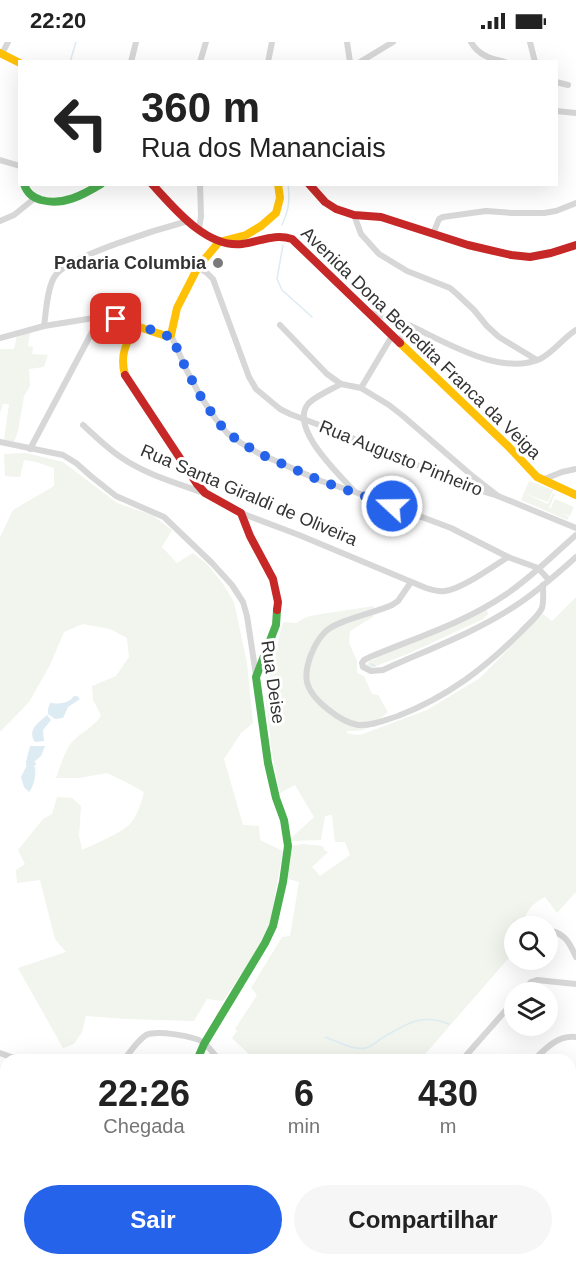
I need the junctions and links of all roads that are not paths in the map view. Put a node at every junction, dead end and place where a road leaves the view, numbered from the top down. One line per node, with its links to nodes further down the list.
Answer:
1 (8, 42): 9 (street)
2 (136, 42): 10 (street)
3 (206, 42): 11 (street)
4 (272, 42): 12 (street)
5 (346, 42): 13 (street)
6 (393, 42): 14 (street)
7 (471, 42): 15 (street)
8 (530, 42): 16 (street)
9 (1, 54): 17 (street)
10 (132, 60)
11 (201, 60)
12 (268, 60)
13 (350, 60)
14 (363, 60)
15 (499, 60)
16 (534, 60)
17 (18, 62)
18 (558, 82): 19 (street)
19 (568, 85)
20 (558, 111): 21 (street)
21 (576, 112)
22 (0, 160): 23 (street)
23 (18, 165)
24 (25, 186): 30 (street)
25 (97, 186): 30 (street)
26 (154, 186): 34 (street)
27 (200, 186): 35 (street)
28 (278, 186): 37 (street)
29 (311, 186): 32 (street)
30 (35, 198): 33 (street)
31 (576, 203): 36 (street)
32 (354, 215): 36 (street); 51 (street)
33 (0, 221)
34 (188, 221): 35 (street); 42 (street)
35 (199, 229): 37 (street)
36 (433, 234): 38 (street)
37 (219, 242): 39 (street); 40 (street, Avenida Dona Benedita Franca da Veiga)
38 (576, 244)
39 (198, 267): 47 (street); 54 (street, Rua Augusto Pinheiro)
40 (366, 311): 44 (street); 48 (street, Avenida Dona Benedita Franca da Veiga)
41 (100, 317): 42 (street); 45 (street); 57 (street)
42 (44, 326): 49 (street)
43 (280, 326): 52 (street)
44 (411, 326): 50 (street); 51 (street)
45 (139, 327): 47 (street); 63 (street)
46 (576, 331): 51 (street)
47 (171, 335): 62 (street)
48 (392, 336): 50 (street, Avenida Dona Benedita Franca da Veiga); 53 (street)
49 (0, 338)
50 (400, 342): 60 (street, Avenida Dona Benedita Franca da Veiga)
51 (537, 360)
52 (341, 384): 53 (street); 54 (street)
53 (361, 388): 59 (street)
54 (304, 420): 61 (street, Rua Augusto Pinheiro); 62 (street)
55 (83, 424): 63 (street, Rua Santa Giraldi de Oliveira)
56 (0, 442): 57 (street, Rua Deise)
57 (30, 449): 75 (street, Rua Deise)
58 (576, 469): 60 (street)
59 (470, 474): 61 (street); 65 (street)
60 (542, 480): 64 (street, Avenida Dona Benedita Franca da Veiga)
61 (464, 484): 65 (street, Rua Augusto Pinheiro)
62 (355, 492): 69 (street)
63 (205, 494): 66 (street, Rua Santa Giraldi de Oliveira)
64 (576, 495)
65 (498, 496): 67 (street)
66 (241, 513): 73 (street, Rua Santa Giraldi de Oliveira); 75 (street)
67 (576, 528)
68 (576, 535): 71 (street)
69 (508, 557): 71 (street); 73 (street, Rua Santa Giraldi de Oliveira)
70 (576, 557): 72 (street)
71 (538, 568): 72 (street); 74 (street)
72 (549, 580): 74 (street)
73 (411, 582): 74 (street)
74 (543, 585)
75 (256, 677): 84 (street, Rua Deise)
76 (558, 933): 77 (street)
77 (576, 957)
78 (531, 982): 79 (street)
79 (556, 982)
80 (558, 982): 81 (street)
81 (576, 984)
82 (504, 1012): 88 (street)
83 (576, 1037): 89 (street)
84 (204, 1044): 85 (street); 86 (street, Rua Deise); 87 (street)
85 (129, 1054)
86 (200, 1054)
87 (213, 1054)
88 (467, 1054)
89 (541, 1054)

